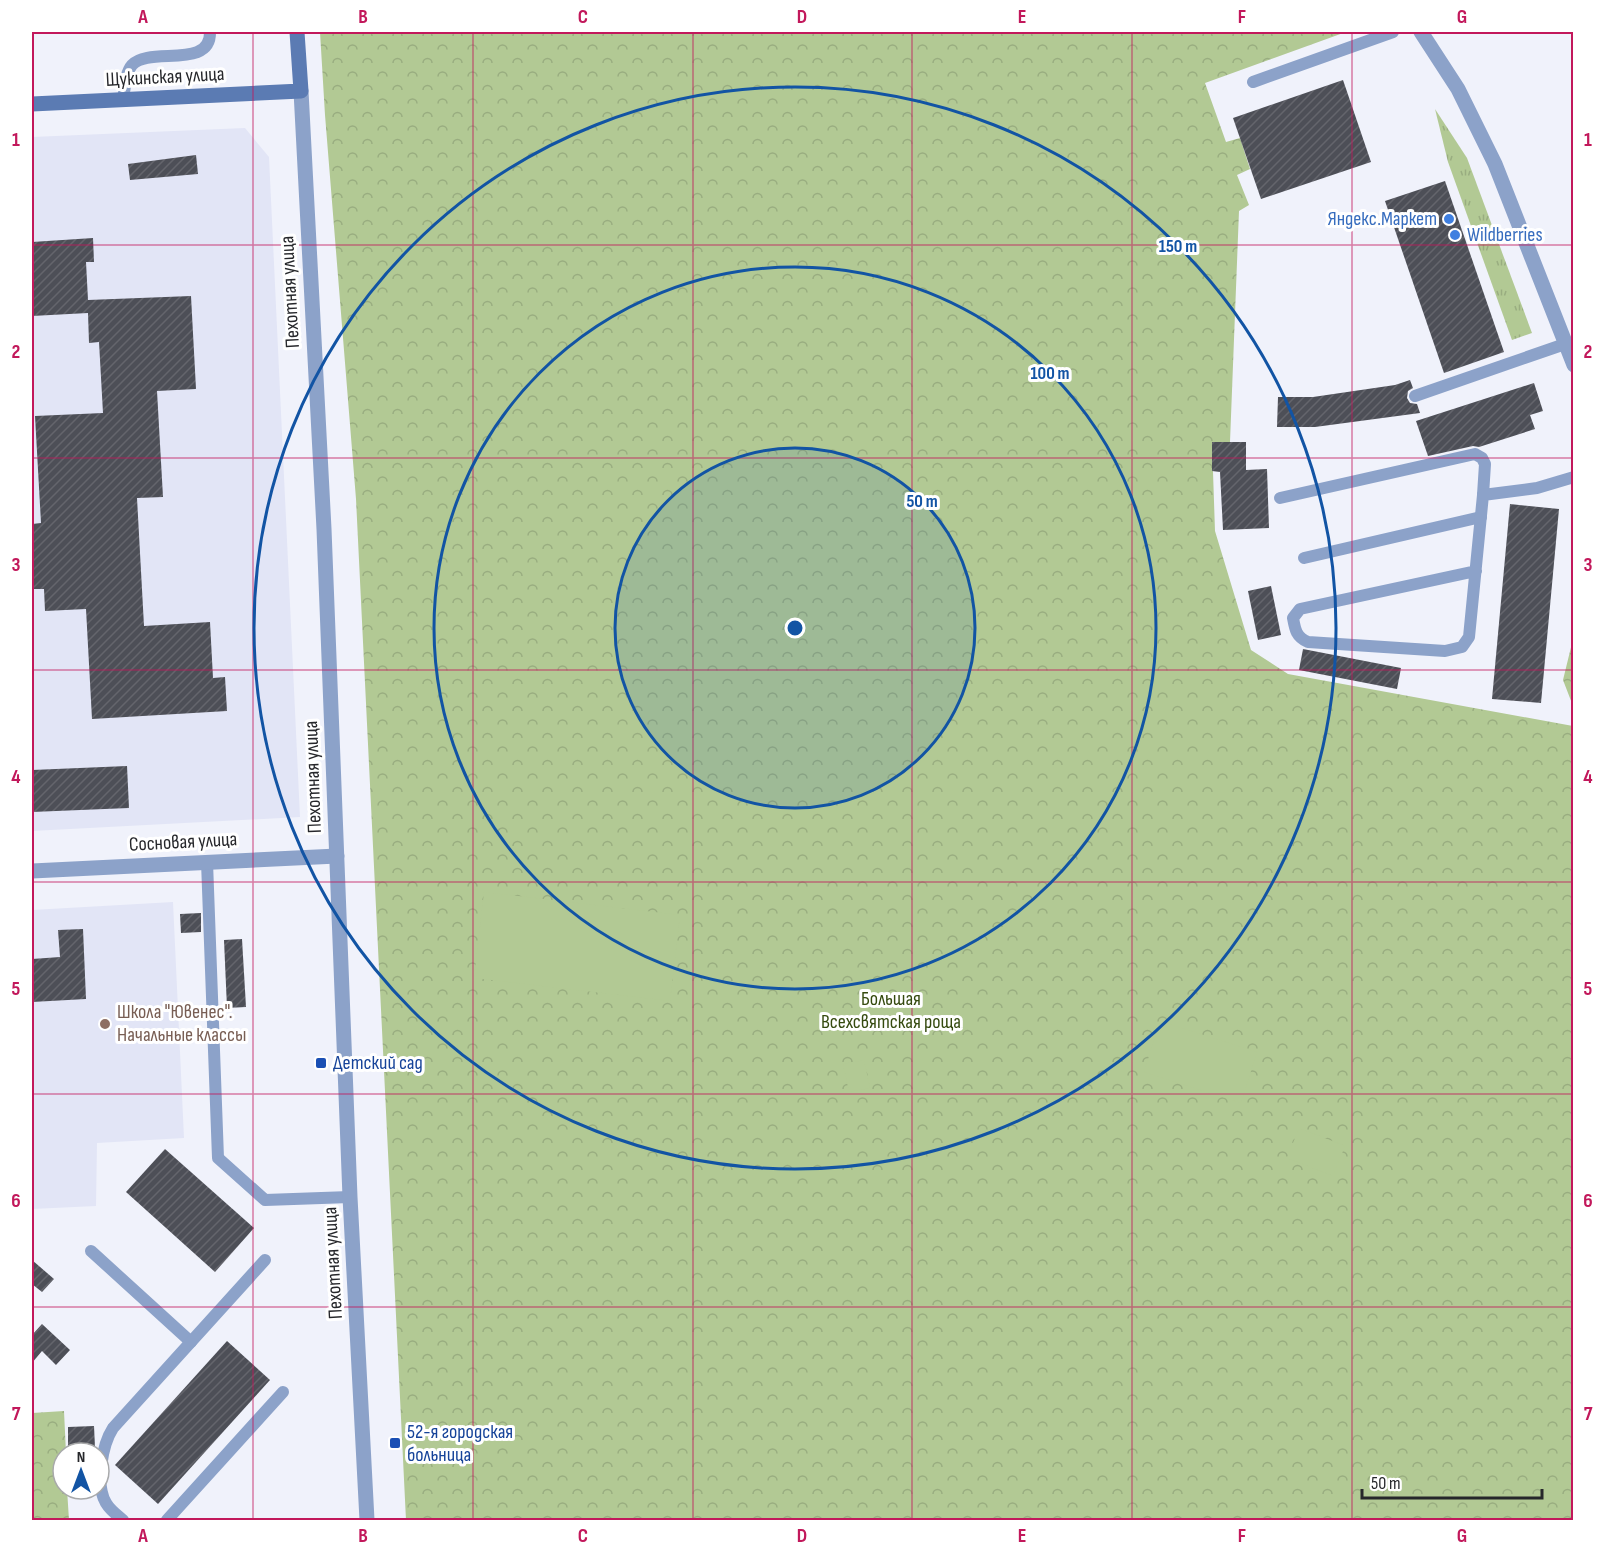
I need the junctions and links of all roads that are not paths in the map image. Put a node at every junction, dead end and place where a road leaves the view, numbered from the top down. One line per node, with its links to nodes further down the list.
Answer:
1 (210, 32): 7 (lane)
2 (297, 32): 6 (main road, Пехотная улица)
3 (1393, 32): 5 (lane)
4 (1421, 32): 9 (street)
5 (1253, 82)
6 (301, 91): 7 (main road, Щукинская улица); 18 (street, Пехотная улица)
7 (123, 100): 8 (main road, Щукинская улица)
8 (32, 104)
9 (1565, 344): 10 (street); 11 (lane)
10 (1574, 365)
11 (1415, 396)
12 (1574, 477): 13 (lane)
13 (1483, 495): 14 (lane); 15 (lane)
14 (1280, 498)
15 (1481, 518): 16 (lane); 17 (lane)
16 (1304, 558)
17 (1476, 571): 17 (lane)
18 (337, 856): 19 (street, Сосновая улица); 21 (street, Пехотная улица)
19 (207, 862): 20 (street, Сосновая улица); 21 (lane)
20 (32, 872)
21 (350, 1197): 28 (street, Пехотная улица)
22 (91, 1251): 24 (lane)
23 (265, 1260): 24 (lane)
24 (191, 1342): 26 (lane)
25 (283, 1392): 27 (lane)
26 (123, 1521)
27 (167, 1521)
28 (367, 1521)

